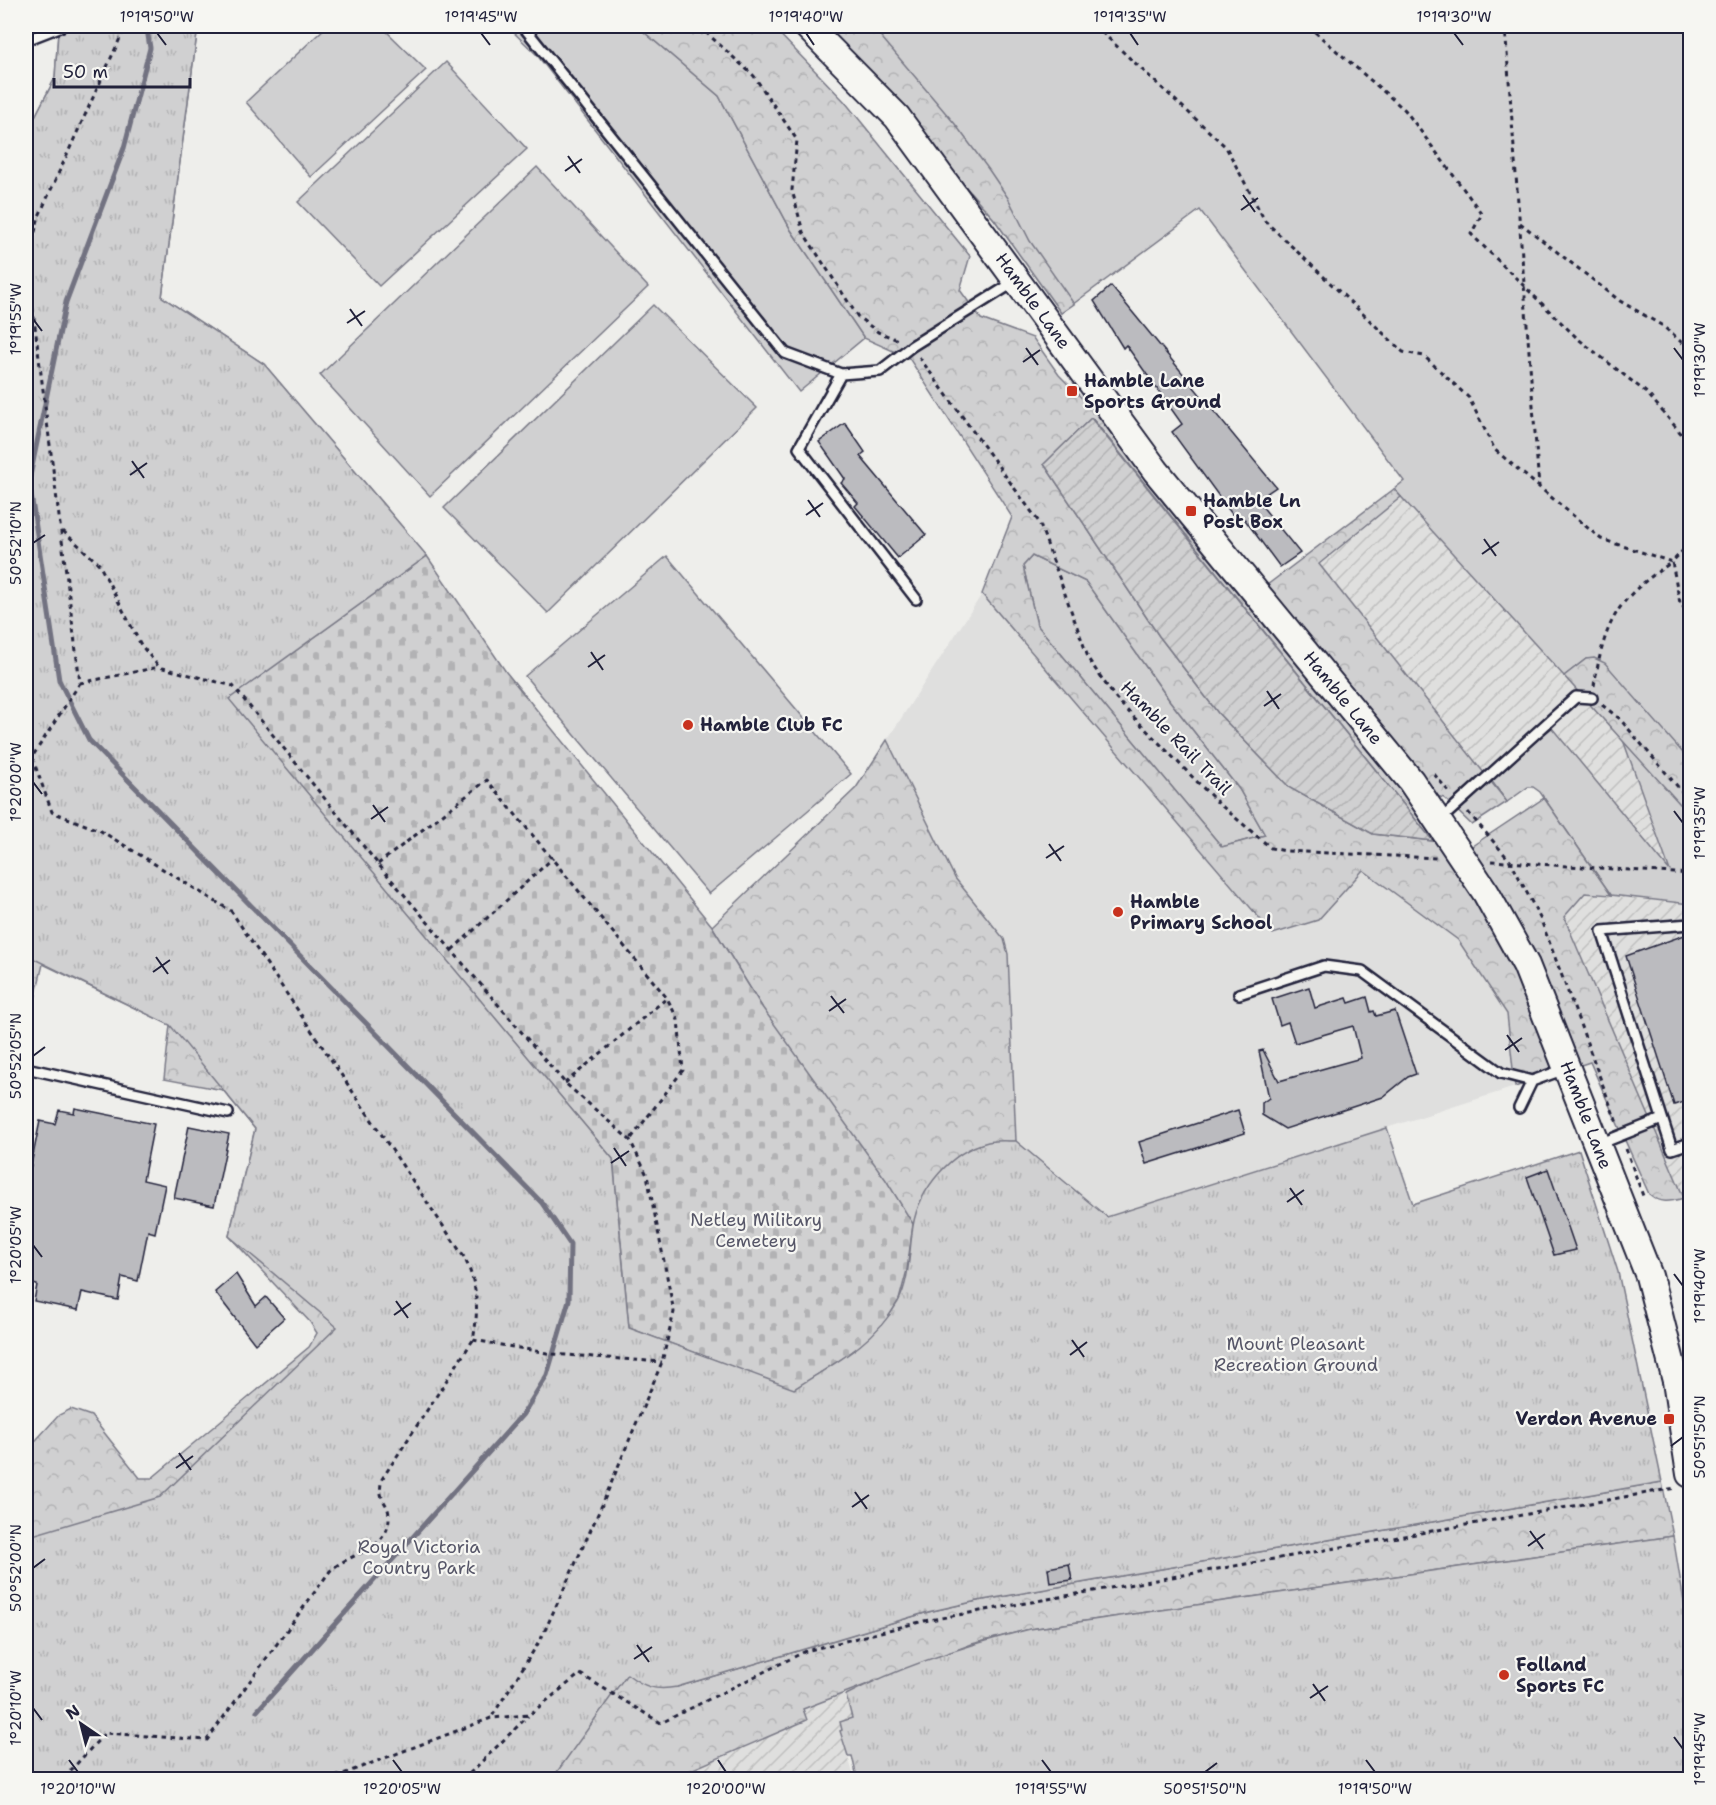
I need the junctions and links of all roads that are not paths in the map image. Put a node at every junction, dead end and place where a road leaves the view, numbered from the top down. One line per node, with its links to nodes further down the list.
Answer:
1 (62, 26): 4 (lane)
2 (523, 26): 6 (lane)
3 (807, 26): 5 (main road, Hamble Lane)
4 (26, 40)
5 (1018, 280): 6 (lane); 9 (main road, Hamble Lane)
6 (841, 374): 7 (lane)
7 (916, 599)
8 (1592, 698): 9 (lane)
9 (1438, 822): 13 (main road, Hamble Lane)
10 (1690, 924): 17 (lane)
11 (1239, 994): 14 (lane)
12 (26, 1068): 16 (lane)
13 (1567, 1068): 14 (lane); 19 (main road, Hamble Lane)
14 (1532, 1081): 15 (lane)
15 (1519, 1108)
16 (228, 1113)
17 (1662, 1119): 18 (lane); 19 (lane)
18 (1690, 1143)
19 (1597, 1145): 20 (main road, Hamble Lane)
20 (1683, 1475)

